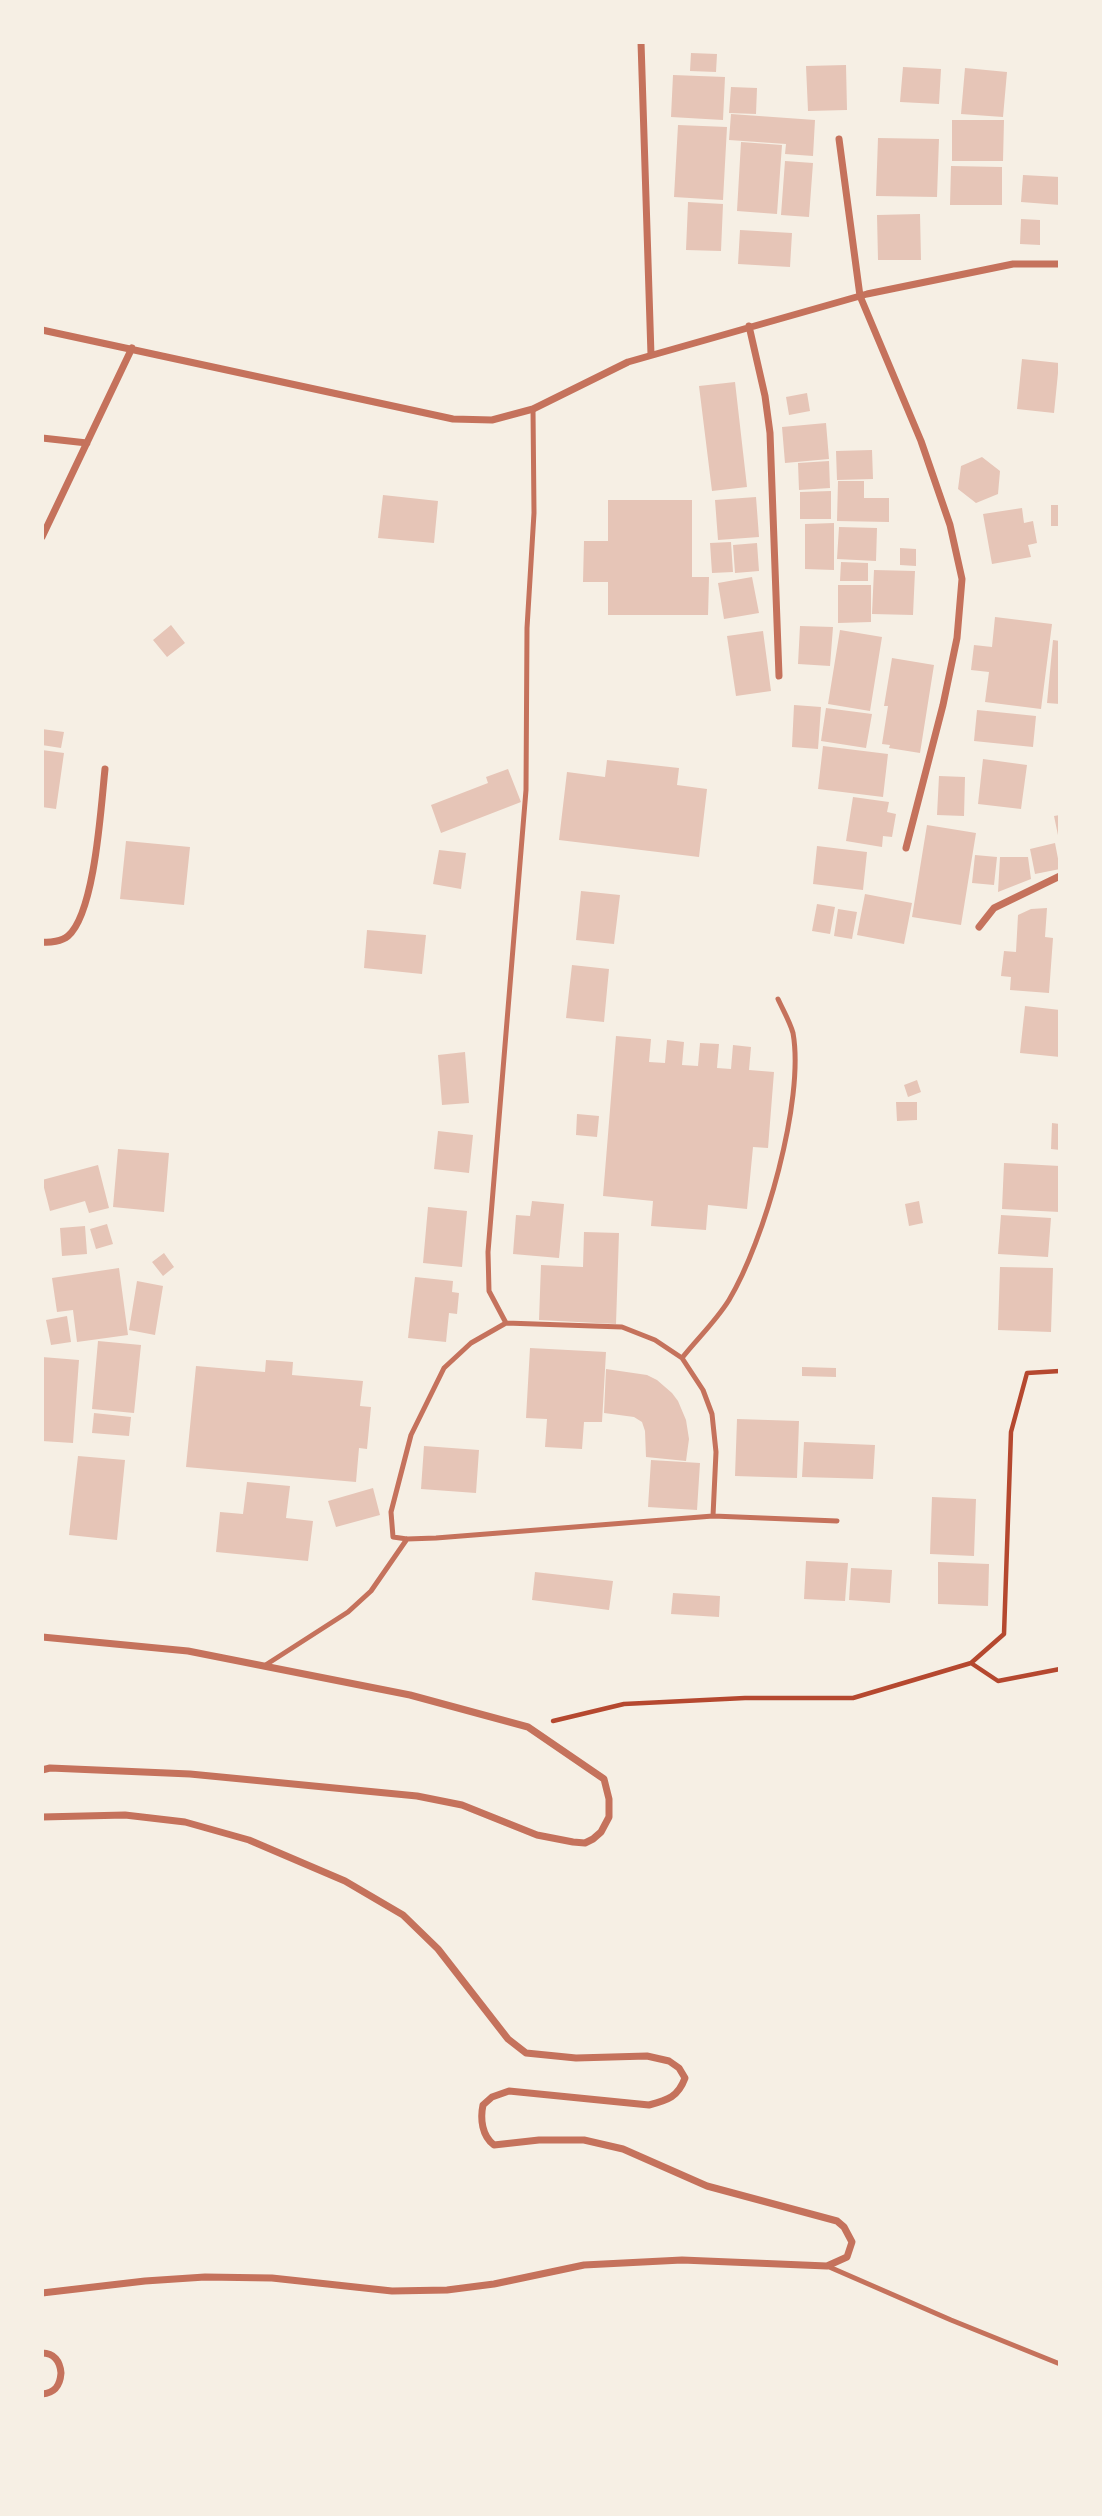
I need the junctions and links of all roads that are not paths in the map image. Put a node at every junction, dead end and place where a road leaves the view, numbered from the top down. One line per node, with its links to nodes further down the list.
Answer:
1 (641, 42): 8 (street)
2 (839, 139): 4 (street)
3 (1060, 264): 4 (street)
4 (860, 296): 5 (street); 15 (street)
5 (749, 326): 8 (street); 13 (street)
6 (42, 330): 7 (street)
7 (132, 348): 9 (street); 11 (street)
8 (651, 355): 9 (street)
9 (533, 409): 20 (lane)
10 (42, 438): 11 (street)
11 (87, 443): 12 (street)
12 (42, 537)
13 (779, 676)
14 (105, 769): 18 (street)
15 (906, 848)
16 (1060, 876): 17 (street)
17 (979, 927)
18 (42, 942)
19 (778, 999): 21 (lane)
20 (506, 1323): 21 (lane); 24 (lane)
21 (682, 1358): 22 (lane)
22 (713, 1516): 23 (lane); 24 (lane)
23 (837, 1521)
24 (407, 1539): 26 (lane)
25 (42, 1637): 26 (street)
26 (264, 1666): 27 (street)
27 (42, 1770)
28 (42, 1817): 29 (street)
29 (827, 2266): 30 (street); 32 (lane)
30 (42, 2293)
31 (42, 2353): 33 (street)
32 (1060, 2364)
33 (42, 2394)

